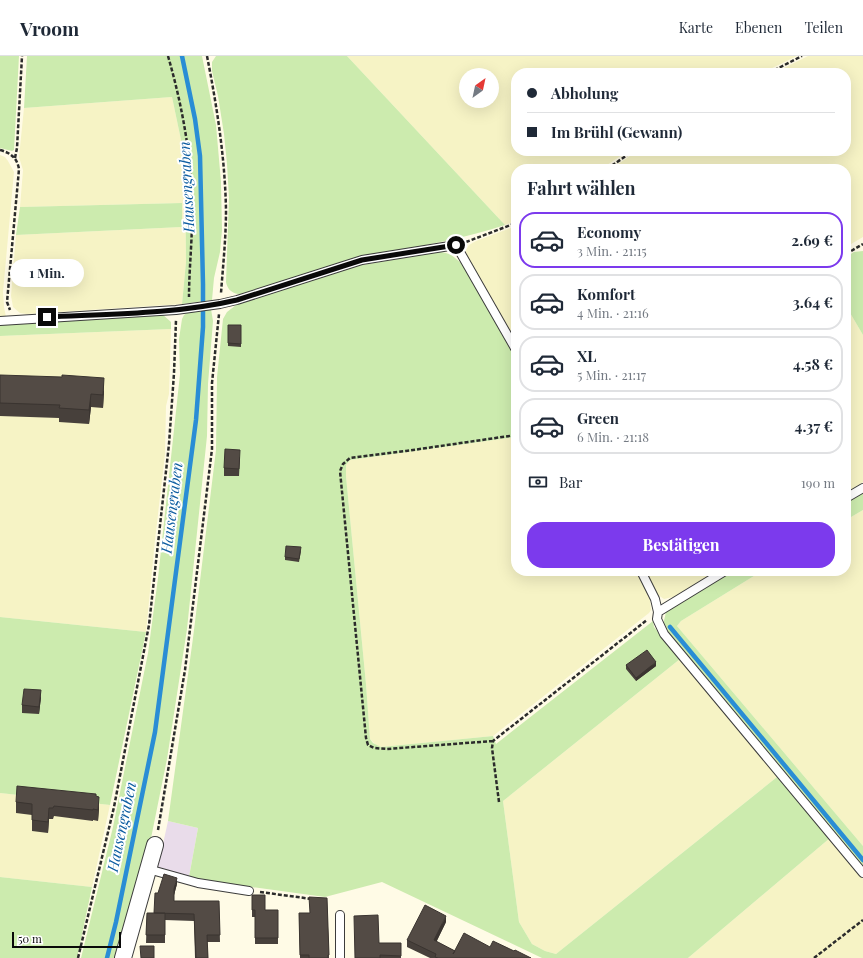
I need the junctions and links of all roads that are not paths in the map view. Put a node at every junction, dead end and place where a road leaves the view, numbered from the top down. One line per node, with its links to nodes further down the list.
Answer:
1 (0, 321): 2 (lane)
2 (511, 341)
3 (863, 488): 4 (lane)
4 (851, 495)
5 (644, 576): 7 (lane)
6 (717, 576): 7 (lane)
7 (658, 612): 10 (lane)
8 (155, 845): 9 (street)
9 (148, 869): 11 (lane); 13 (street)
10 (863, 873)
11 (249, 891)
12 (340, 915): 14 (lane)
13 (122, 958)
14 (340, 958)

